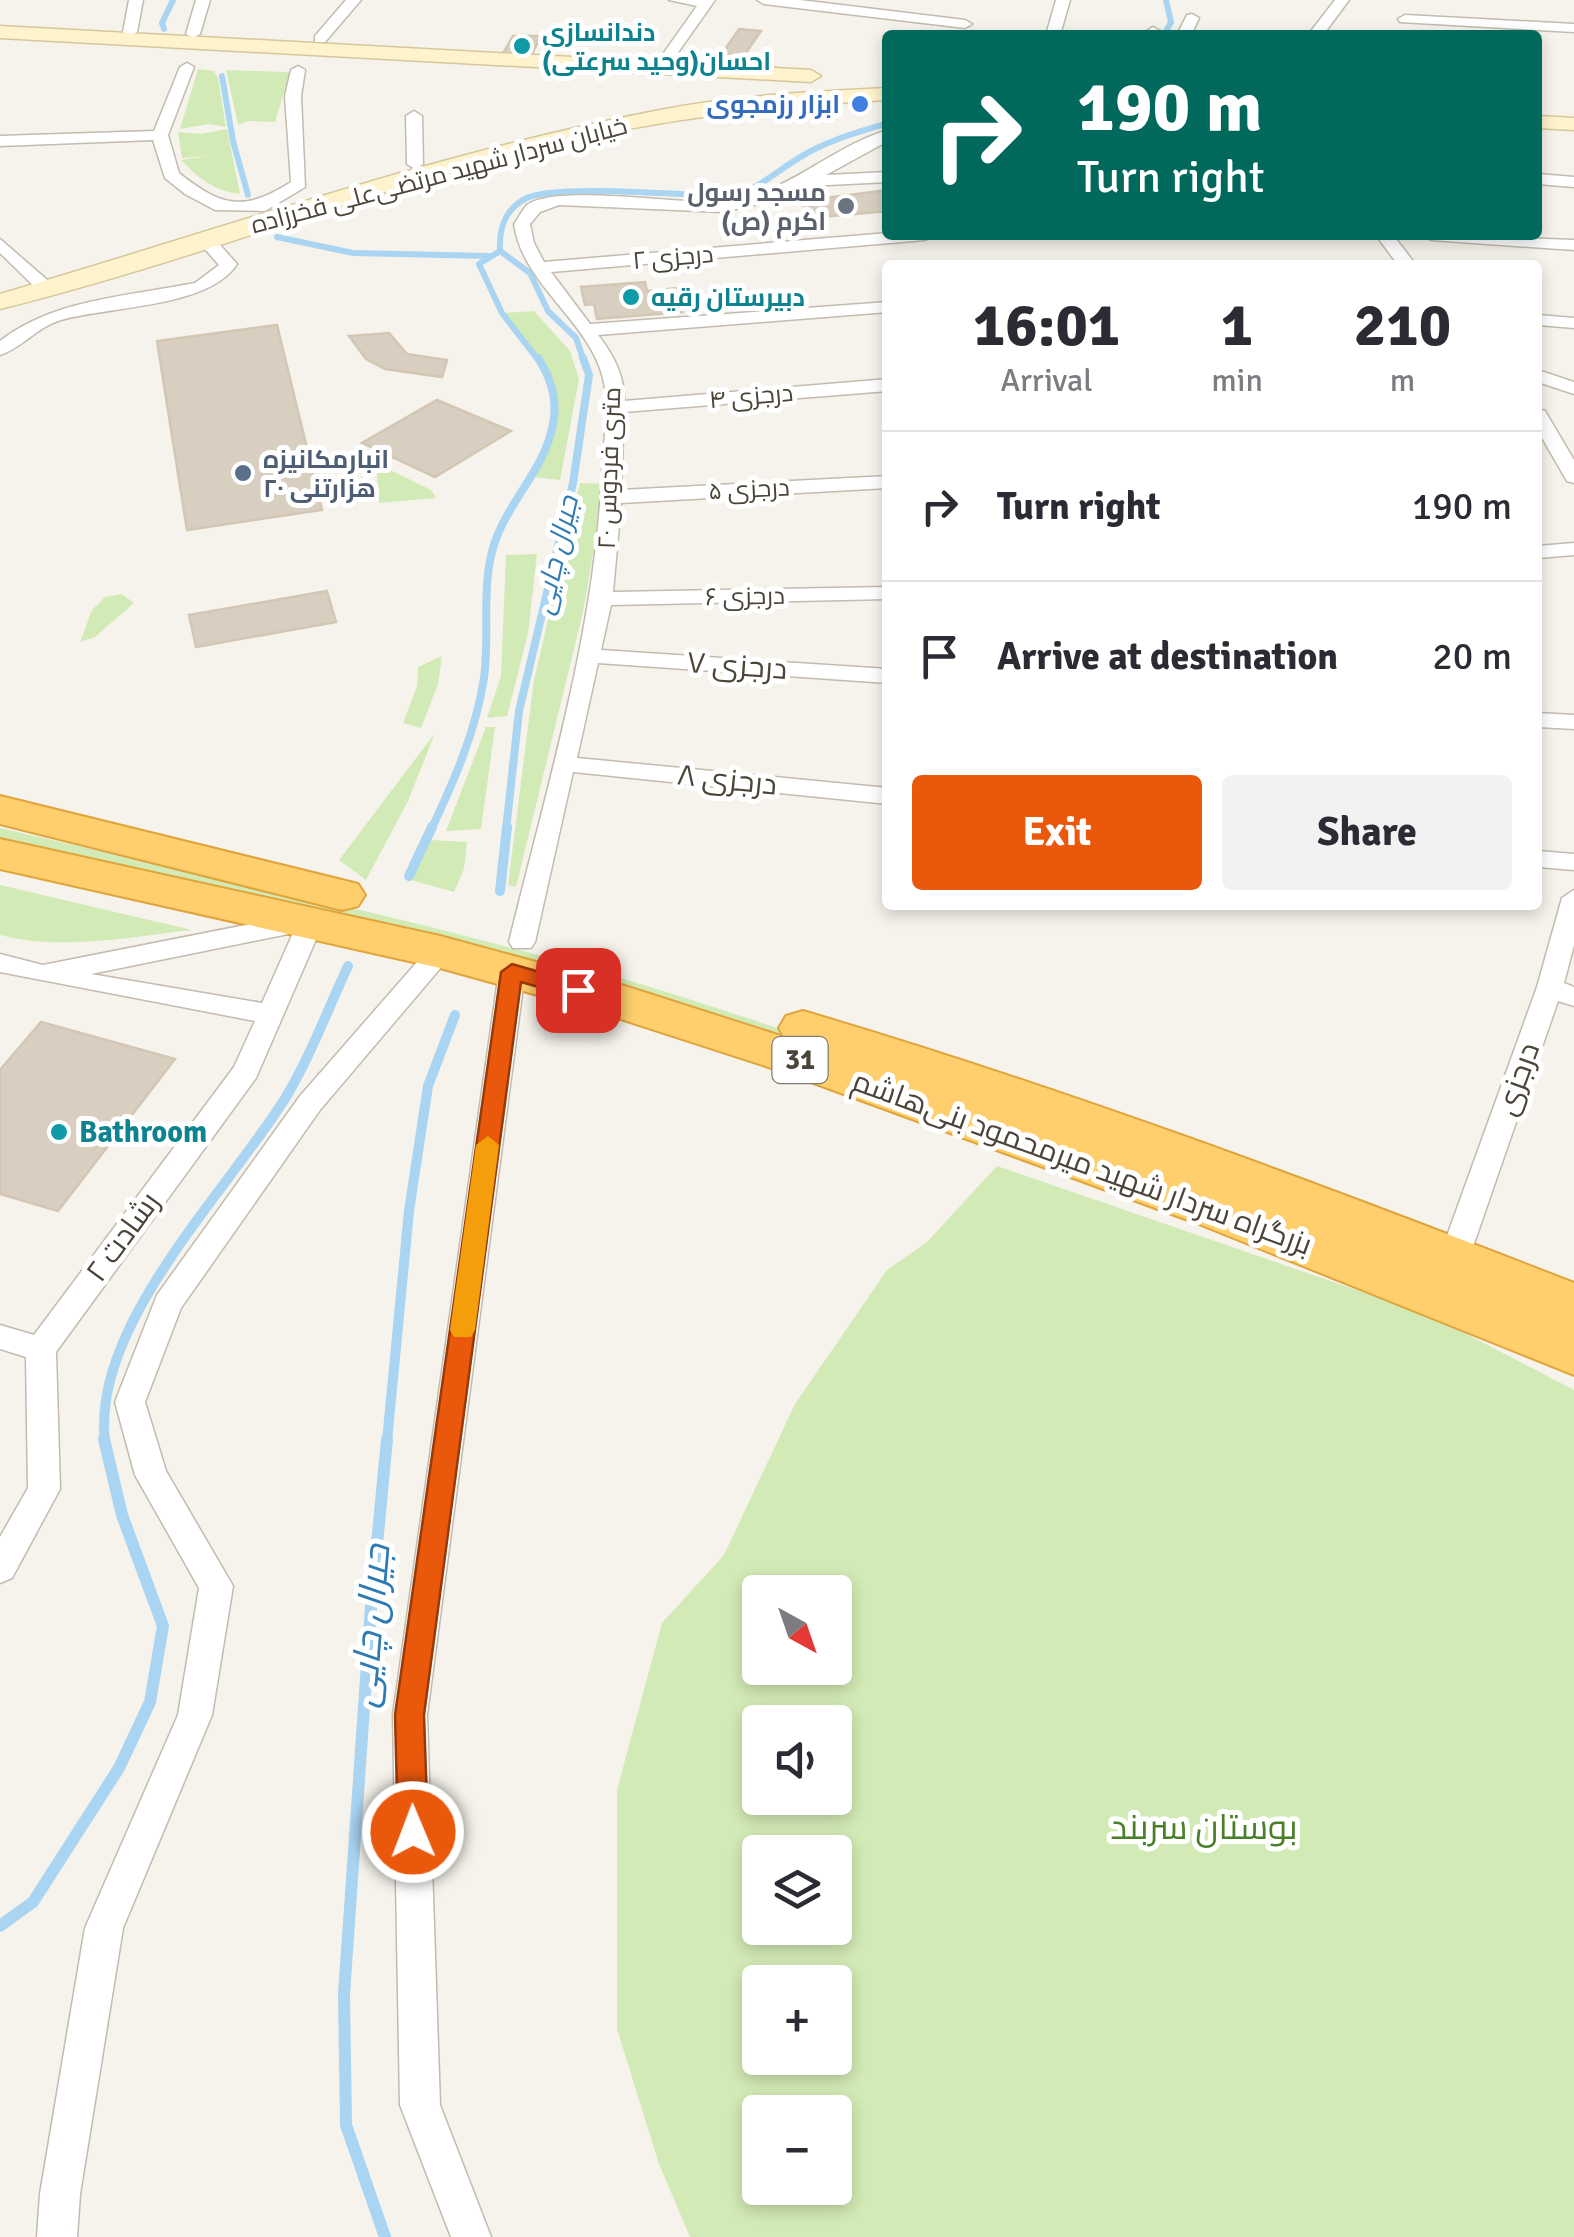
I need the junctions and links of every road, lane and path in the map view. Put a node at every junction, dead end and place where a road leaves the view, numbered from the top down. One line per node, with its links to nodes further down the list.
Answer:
1 (136, 0): 21 (street)
2 (203, 0): 22 (street)
3 (354, 0): 25 (street)
4 (676, 0): 9 (street)
5 (764, 0): 10 (street)
6 (1063, 0): 16 (street)
7 (1339, 0): 18 (street)
8 (1434, 0): 12 (street)
9 (707, 1): 27 (street)
10 (827, 3): 14 (street)
11 (1192, 18): 17 (street)
12 (1405, 19): 15 (street); 19 (street)
13 (0, 23): 21 (main road)
14 (964, 24)
15 (1574, 28)
16 (1055, 30)
17 (1186, 30)
18 (1318, 30)
19 (1399, 30)
20 (0, 32): 25 (main road)
21 (130, 32): 22 (main road)
22 (193, 34): 25 (main road)
23 (0, 42): 25 (main road)
24 (340, 56): 25 (main road); 25 (main road); 27 (main road)
25 (299, 58): 44 (street)
26 (187, 67): 34 (street)
27 (668, 74): 28 (main road); 30 (main road); 39 (main road, خیابان سردار شهید مرتضی‌علی فخرزاده)
28 (882, 81)
29 (882, 94): 30 (main road, خیابان سردار شهید مرتضی‌علی فخرزاده)
30 (802, 96): 44 (main road, خیابان سردار شهید مرتضی‌علی فخرزاده)
31 (414, 116): 39 (street)
32 (1542, 122): 33 (main road)
33 (1574, 124)
34 (160, 135): 37 (street); 44 (street)
35 (882, 138): 42 (street, ۲۰ متری فردوس)
36 (1542, 140): 38 (main road)
37 (0, 141)
38 (1574, 142)
39 (415, 164): 44 (main road, خیابان سردار شهید مرتضی‌علی فخرزاده)
40 (882, 176): 42 (street)
41 (1542, 179): 43 (street)
42 (802, 181): 52 (street, ۲۰ متری فردوس)
43 (1574, 182)
44 (272, 212): 46 (main road, خیابان سردار شهید مرتضی‌علی فخرزاده); 53 (main road, خیابان سردار شهید مرتضی‌علی فخرزاده)
45 (882, 239): 52 (street, درجزی ۲)
46 (206, 240): 53 (main road, خیابان سردار شهید مرتضی‌علی فخرزاده); 60 (street)
47 (1388, 240): 51 (street)
48 (1502, 240): 50 (street)
49 (0, 244): 53 (street)
50 (1574, 245)
51 (1403, 260)
52 (540, 268): 59 (street, ۲۰ متری فردوس)
53 (40, 283): 54 (main road, خیابان سردار شهید مرتضی‌علی فخرزاده); 55 (main road, خیابان سردار شهید مرتضی‌علی فخرزاده)
54 (0, 285)
55 (0, 302)
56 (882, 307): 59 (street)
57 (1542, 320): 58 (street)
58 (1574, 322)
59 (587, 330): 64 (street, ۲۰ متری فردوس)
60 (0, 350)
61 (1542, 377): 63 (street)
62 (882, 385): 64 (street, درجزی ۴)
63 (1574, 388)
64 (615, 407): 68 (street, ۲۰ متری فردوس)
65 (1546, 446): 66 (street)
66 (1574, 477)
67 (882, 482): 68 (street, درجزی ۵)
68 (611, 497): 72 (street, ۲۰ متری فردوس)
69 (1574, 549): 70 (street)
70 (1542, 552)
71 (882, 593): 72 (street, درجزی ۶)
72 (602, 599): 73 (street, ۲۰ متری فردوس)
73 (586, 656): 74 (street, درجزی ۷); 77 (street, ۲۰ متری فردوس)
74 (882, 676)
75 (1542, 720): 76 (street)
76 (1574, 722)
77 (566, 764): 78 (street, درجزی ۸); 86 (street, ۲۰ متری فردوس)
78 (882, 795)
79 (0, 810): 86 (highway, بزرگراه سردار شهید میرمحمود بنی‌هاشم / 31)
80 (0, 854): 84 (highway, بزرگراه سردار شهید میرمحمود بنی‌هاشم / 31)
81 (1542, 859): 82 (street)
82 (1574, 862)
83 (1574, 898): 89 (street, درجزی)
84 (310, 922): 85 (highway, بزرگراه سردار شهید میرمحمود بنی‌هاشم / 31); 88 (street); 90 (street, رشادت ۲)
85 (440, 952): 86 (highway, بزرگراه سردار شهید میرمحمود بنی‌هاشم / 31); 97 (street)
86 (517, 957): 91 (highway, بزرگراه سردار شهید میرمحمود بنی‌هاشم / 31); 95 (highway, بزرگراه سردار شهید میرمحمود بنی‌هاشم / 31); 98 (street, ۲۰ متری فردوس)
87 (0, 963): 88 (street)
88 (43, 974): 90 (street)
89 (1562, 992): 91 (street, درجزی)
90 (269, 1014): 94 (street, رشادت ۲)
91 (1454, 1258): 92 (highway, بزرگراه سردار شهید میرمحمود بنی‌هاشم / 31)
92 (1574, 1306)
93 (0, 1338): 94 (street)
94 (40, 1350): 96 (street)
95 (1574, 1352)
96 (0, 1568)
97 (57, 2237)
98 (471, 2237)

